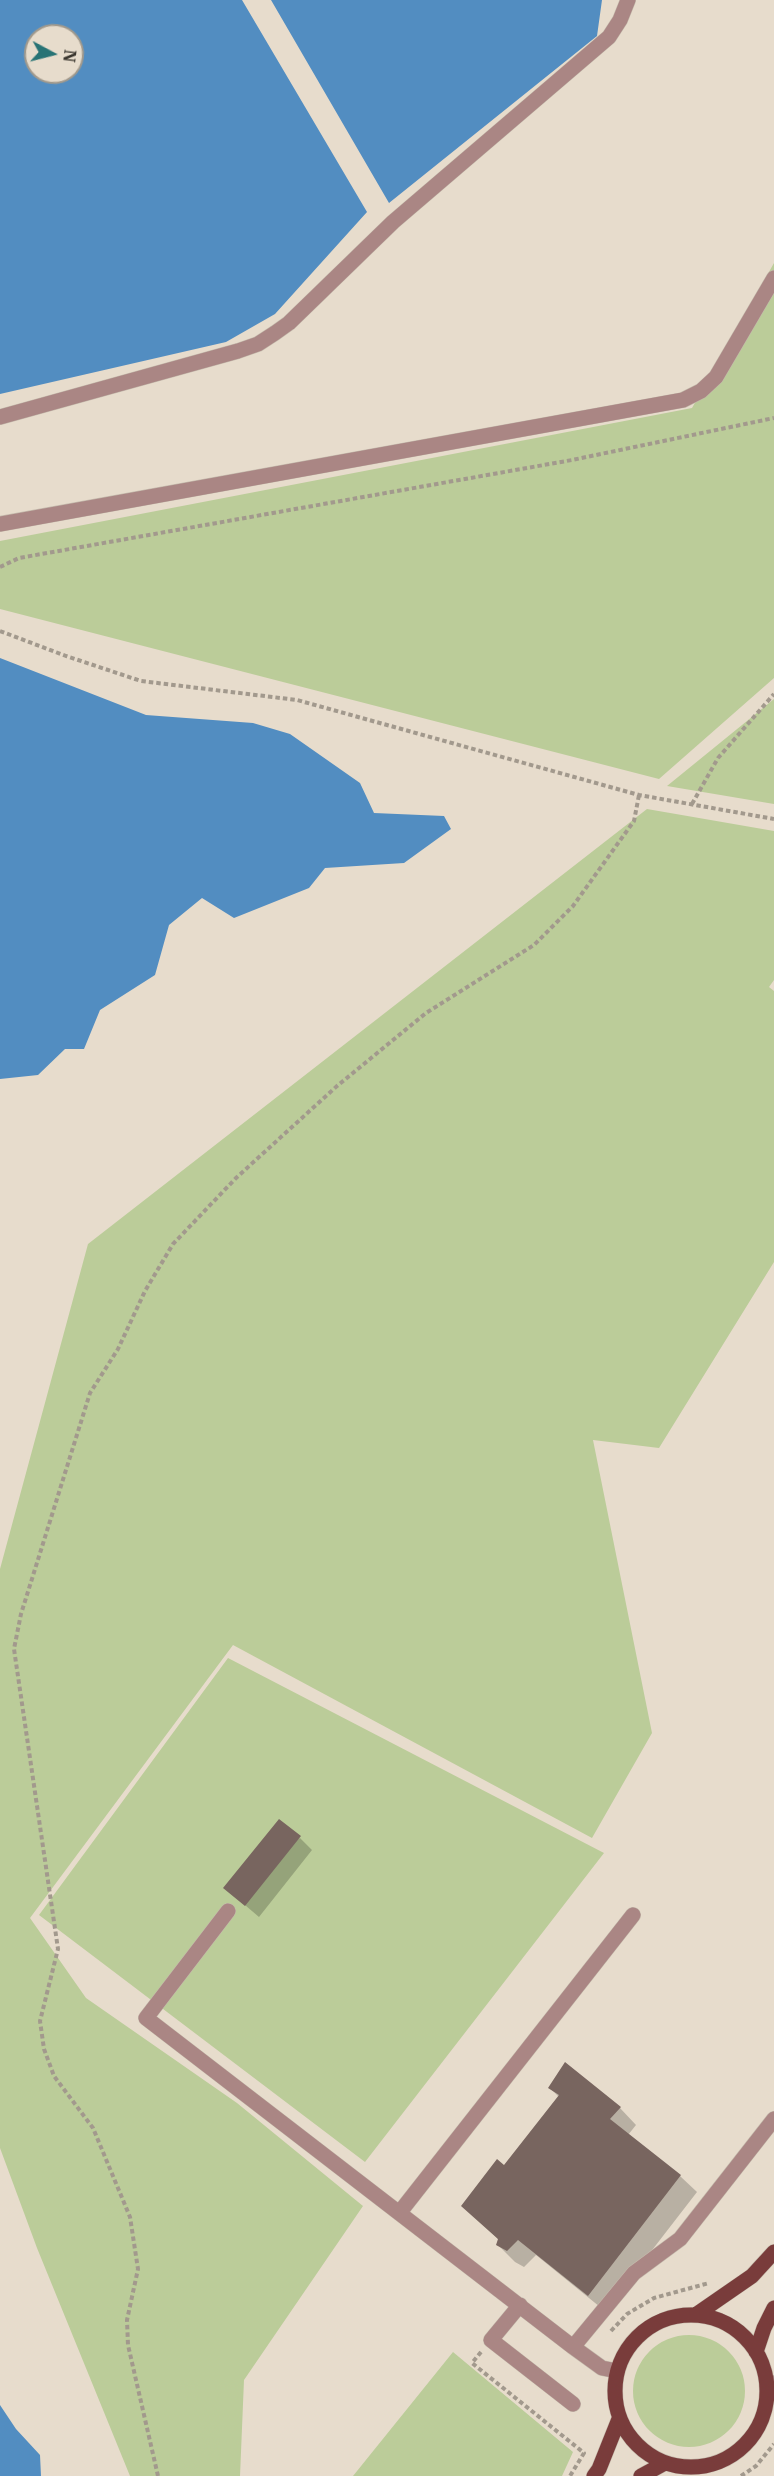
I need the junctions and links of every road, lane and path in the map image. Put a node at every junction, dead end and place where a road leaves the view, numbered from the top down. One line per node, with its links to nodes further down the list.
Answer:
1 (628, 0): 3 (lane)
2 (774, 278): 5 (lane)
3 (0, 417)
4 (774, 418): 6 (path)
5 (0, 524)
6 (0, 567)
7 (0, 631): 9 (path)
8 (774, 694): 10 (path)
9 (639, 795): 10 (path); 31 (path)
10 (692, 804): 11 (path)
11 (774, 819)
12 (228, 1911): 15 (lane)
13 (633, 1915): 15 (lane)
14 (774, 2119): 21 (lane)
15 (400, 2212): 18 (lane)
16 (774, 2252): 20 (main road)
17 (710, 2283): 21 (path)
18 (520, 2305): 22 (lane); 23 (lane)
19 (774, 2308): 24 (main road)
20 (697, 2314): 24 (main road); 25 (main road)
21 (594, 2322): 23 (lane)
22 (491, 2340): 27 (lane); 32 (path)
23 (573, 2347): 25 (lane)
24 (756, 2352): 26 (main road)
25 (617, 2371): 28 (main road)
26 (770, 2384): 30 (main road)
27 (573, 2404)
28 (619, 2419): 30 (main road); 33 (main road)
29 (774, 2445): 35 (path)
30 (665, 2463): 34 (main road)
31 (158, 2476)
32 (570, 2476)
33 (594, 2476)
34 (641, 2476)
35 (741, 2476)

